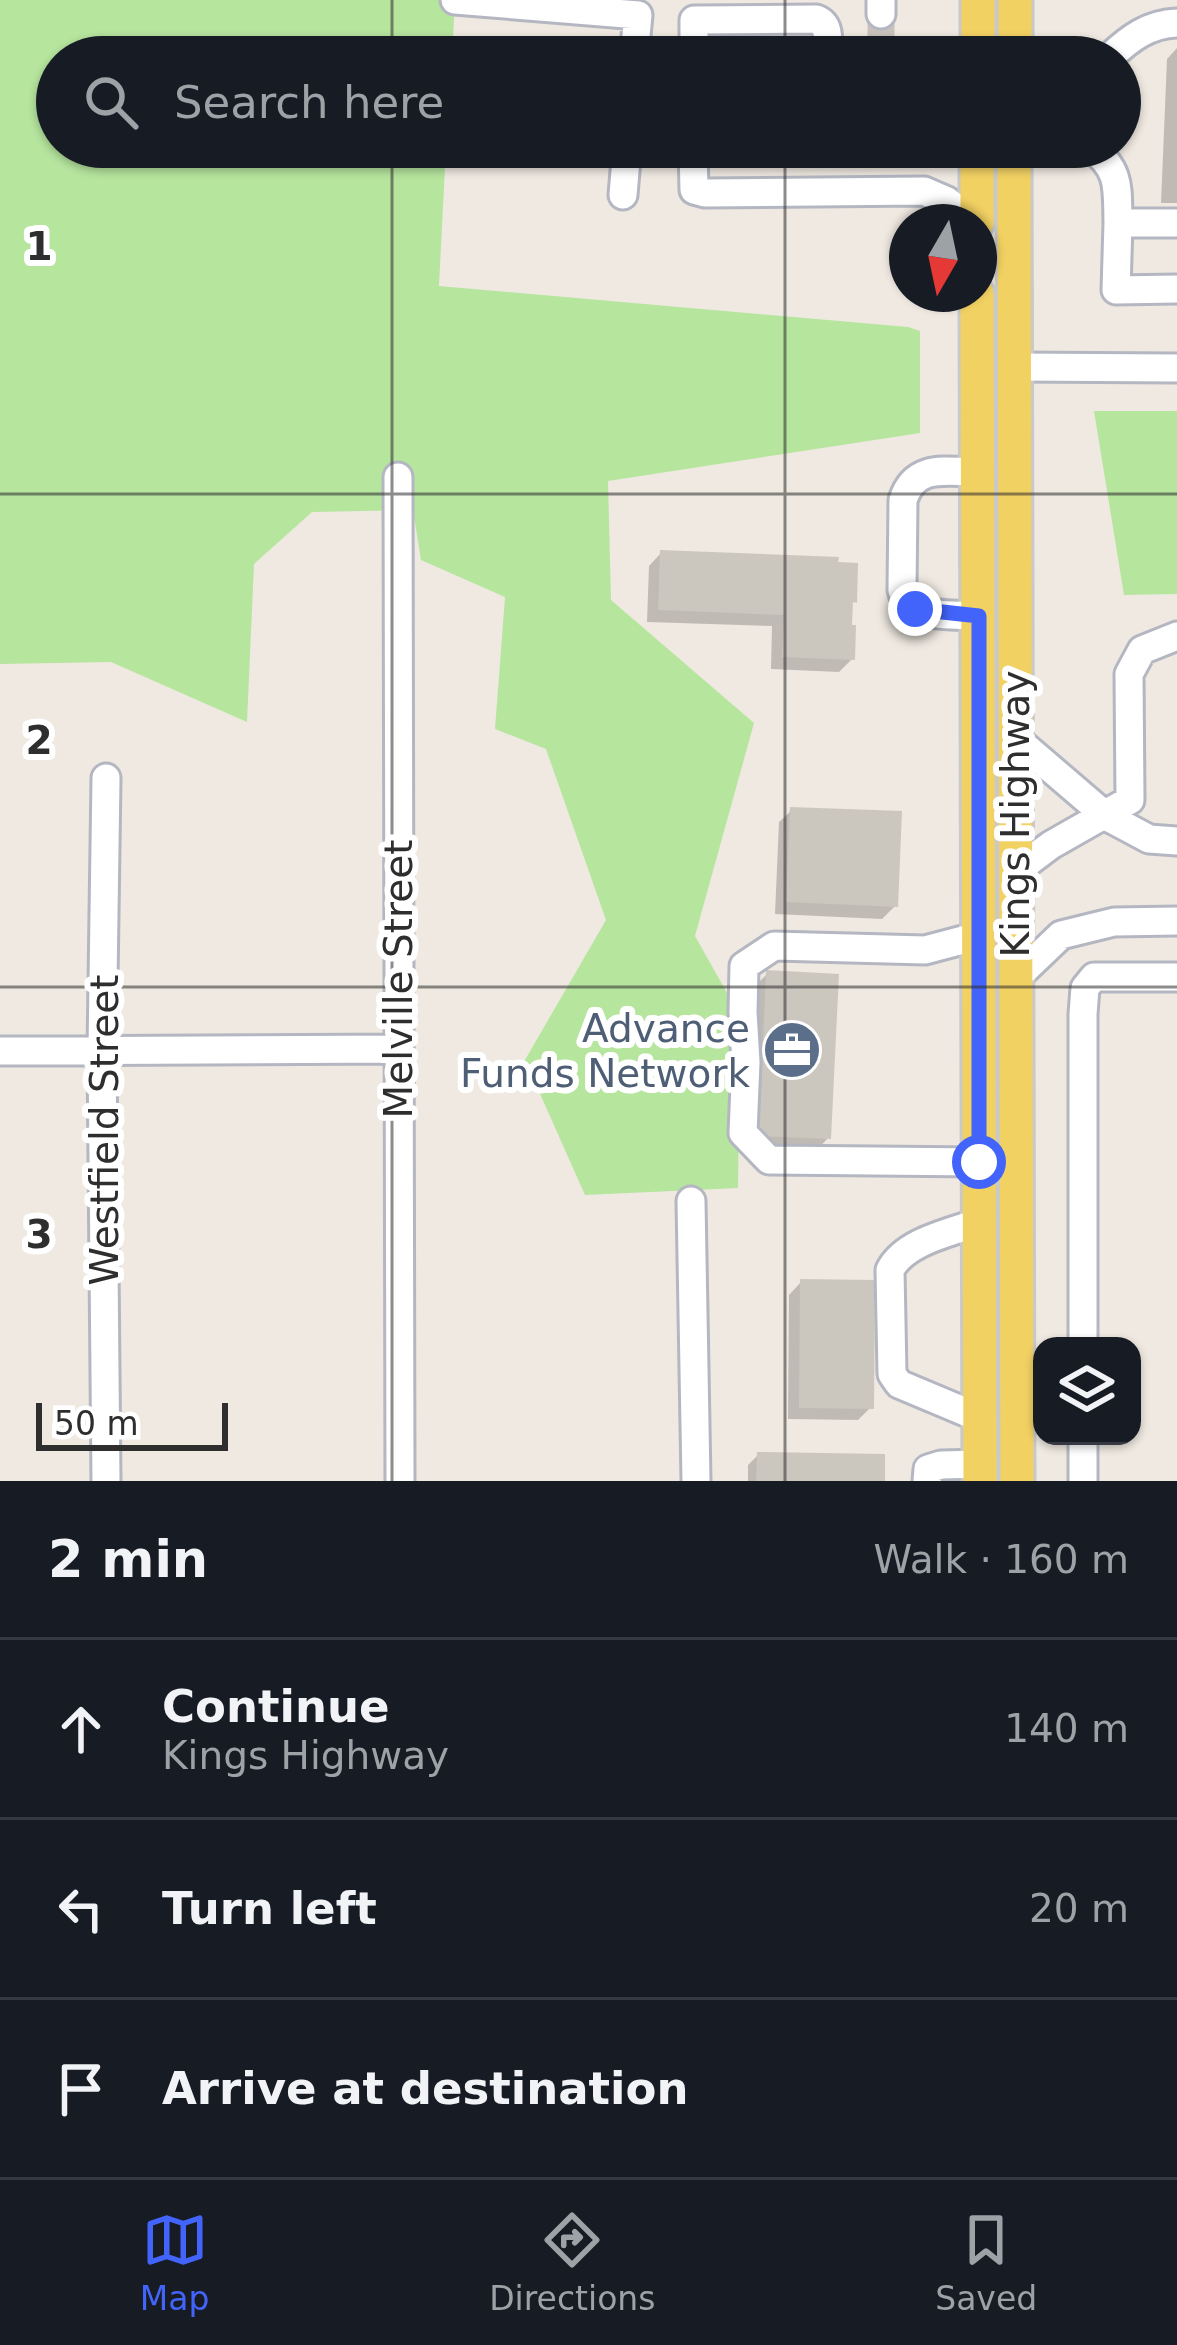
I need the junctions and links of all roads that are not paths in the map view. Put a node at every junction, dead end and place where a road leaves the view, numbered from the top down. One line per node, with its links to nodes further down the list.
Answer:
1 (454, 0): 4 (street)
2 (978, 0): 8 (main road)
3 (1015, 0): 9 (main road)
4 (638, 7)
5 (694, 10): 7 (street)
6 (1177, 23): 10 (street)
7 (827, 36)
8 (978, 36)
9 (1015, 36)
10 (1134, 36)
11 (625, 168): 16 (street)
12 (693, 168): 17 (street)
13 (977, 168): 18 (main road)
14 (1014, 168): 23 (main road, Kings Highway)
15 (1111, 168): 19 (street)
16 (623, 195)
17 (951, 204)
18 (976, 204)
19 (1118, 224): 20 (street); 21 (street)
20 (1177, 224)
21 (1177, 290)
22 (977, 312): 25 (main road, Kings Highway)
23 (1016, 368): 24 (street); 29 (main road, Kings Highway)
24 (1177, 368)
25 (978, 472): 27 (main road, Kings Highway); 27 (street)
26 (398, 477): 38 (street, Melville Street)
27 (979, 616): 35 (main road, Kings Highway)
28 (1177, 637): 31 (street)
29 (1015, 737): 31 (street); 33 (main road, Kings Highway)
30 (106, 778): 39 (street, Westfield Street)
31 (1106, 816): 32 (street); 33 (street)
32 (1177, 841)
33 (1016, 872): 37 (main road, Kings Highway)
34 (1177, 921): 37 (street)
35 (978, 936): 41 (main road, Kings Highway); 41 (street)
36 (1177, 977): 44 (street)
37 (1016, 978): 52 (main road, Kings Highway)
38 (398, 1049): 39 (street); 50 (street, Melville Street)
39 (102, 1050): 40 (street); 49 (street, Westfield Street)
40 (0, 1051)
41 (979, 1162): 43 (main road, Kings Highway)
42 (691, 1201): 51 (street)
43 (979, 1222): 45 (main road, Kings Highway); 45 (street)
44 (1083, 1337)
45 (980, 1418): 47 (main road, Kings Highway)
46 (1083, 1445): 53 (street)
47 (980, 1473): 48 (street)
48 (928, 1475)
49 (106, 1481)
50 (400, 1481)
51 (696, 1481)
52 (1017, 1481)
53 (1083, 1481)

